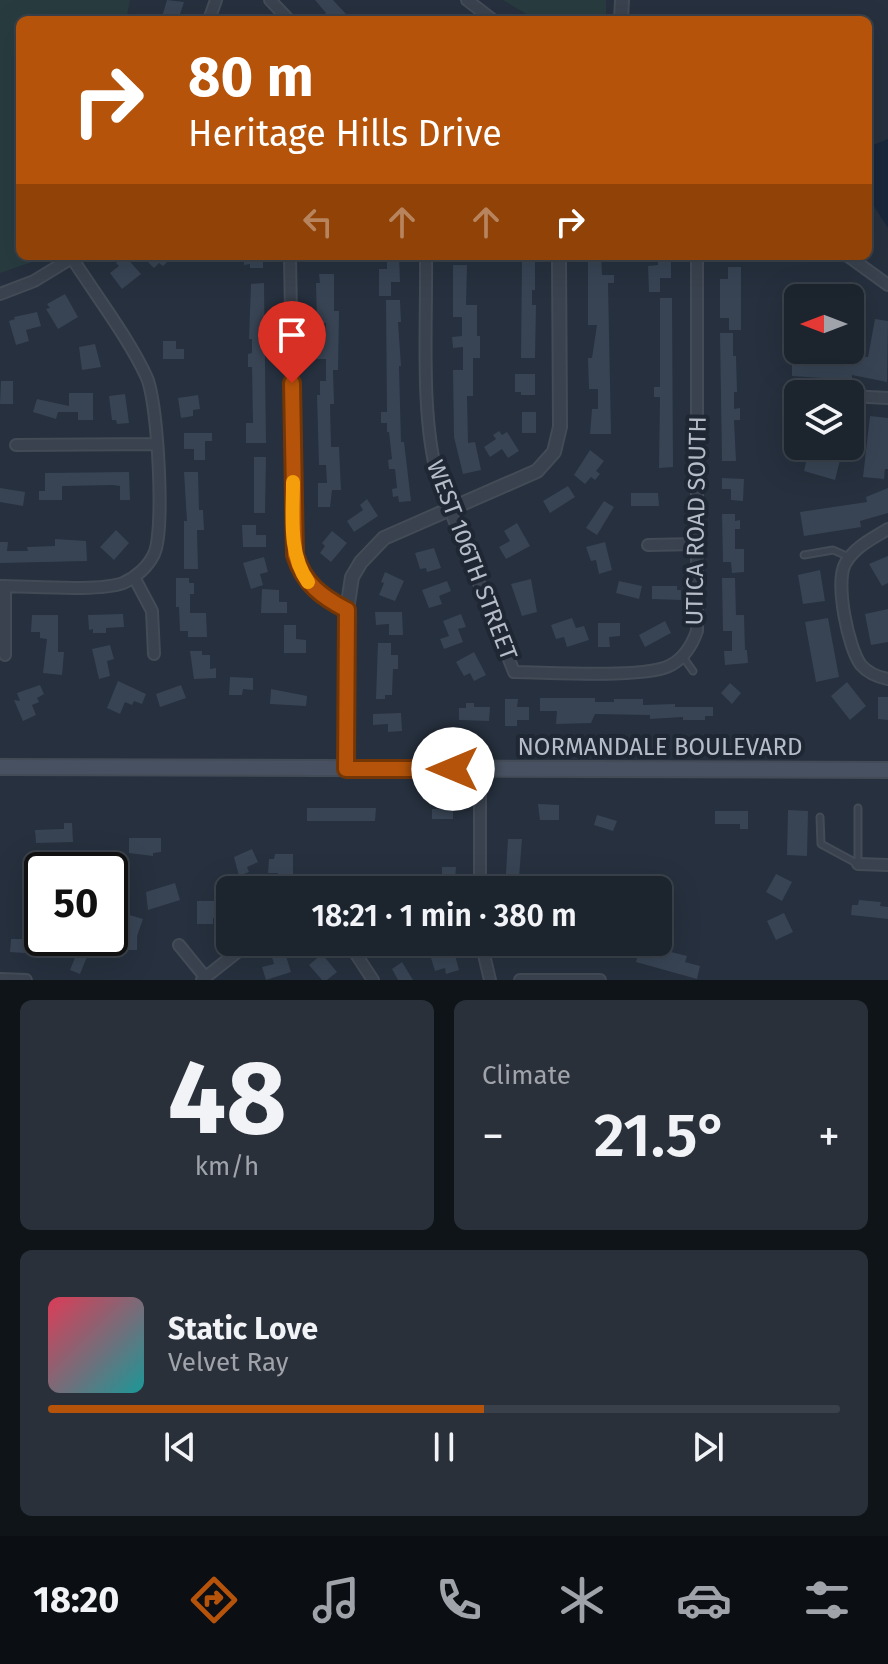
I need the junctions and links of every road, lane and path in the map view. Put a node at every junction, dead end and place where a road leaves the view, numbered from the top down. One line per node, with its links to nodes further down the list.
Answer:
1 (270, 0): 3 (street)
2 (467, 0): 4 (street)
3 (285, 16)
4 (488, 16)
5 (69, 260): 13 (street)
6 (76, 260): 16 (street)
7 (290, 260): 26 (street)
8 (426, 260): 18 (street, WEST 106TH STREET)
9 (559, 260): 18 (street)
10 (697, 260): 20 (street, UTICA ROAD SOUTH)
11 (854, 260): 12 (street)
12 (888, 285)
13 (0, 294)
14 (864, 397): 15 (street)
15 (888, 398)
16 (157, 444): 17 (street); 24 (street)
17 (16, 445)
18 (450, 509): 26 (street); 31 (street, WEST 106TH STREET)
19 (888, 529): 23 (street)
20 (698, 544): 21 (street); 29 (street, UTICA ROAD SOUTH)
21 (648, 545)
22 (804, 555): 23 (lane)
23 (849, 557): 32 (street)
24 (134, 577): 25 (street); 27 (street)
25 (2, 586): 28 (street)
26 (347, 610): 34 (street)
27 (154, 654)
28 (5, 655)
29 (683, 656): 30 (lane); 31 (street, UTICA ROAD SOUTH)
30 (693, 671)
31 (514, 672)
32 (888, 679)
33 (0, 767): 34 (main road, NORMANDALE BOULEVARD)
34 (346, 769): 35 (main road, NORMANDALE BOULEVARD)
35 (480, 769): 36 (main road, NORMANDALE BOULEVARD); 41 (street)
36 (888, 770)
37 (858, 808): 39 (lane)
38 (820, 817): 39 (lane)
39 (858, 864): 40 (street)
40 (888, 865)
41 (480, 876)
42 (179, 945): 47 (street)
43 (232, 956): 47 (street)
44 (357, 956): 49 (street)
45 (484, 956): 50 (street)
46 (0, 979): 48 (street)
47 (203, 979)
48 (26, 980)
49 (373, 980)
50 (490, 980)
51 (520, 980): 52 (street)
52 (600, 980)

